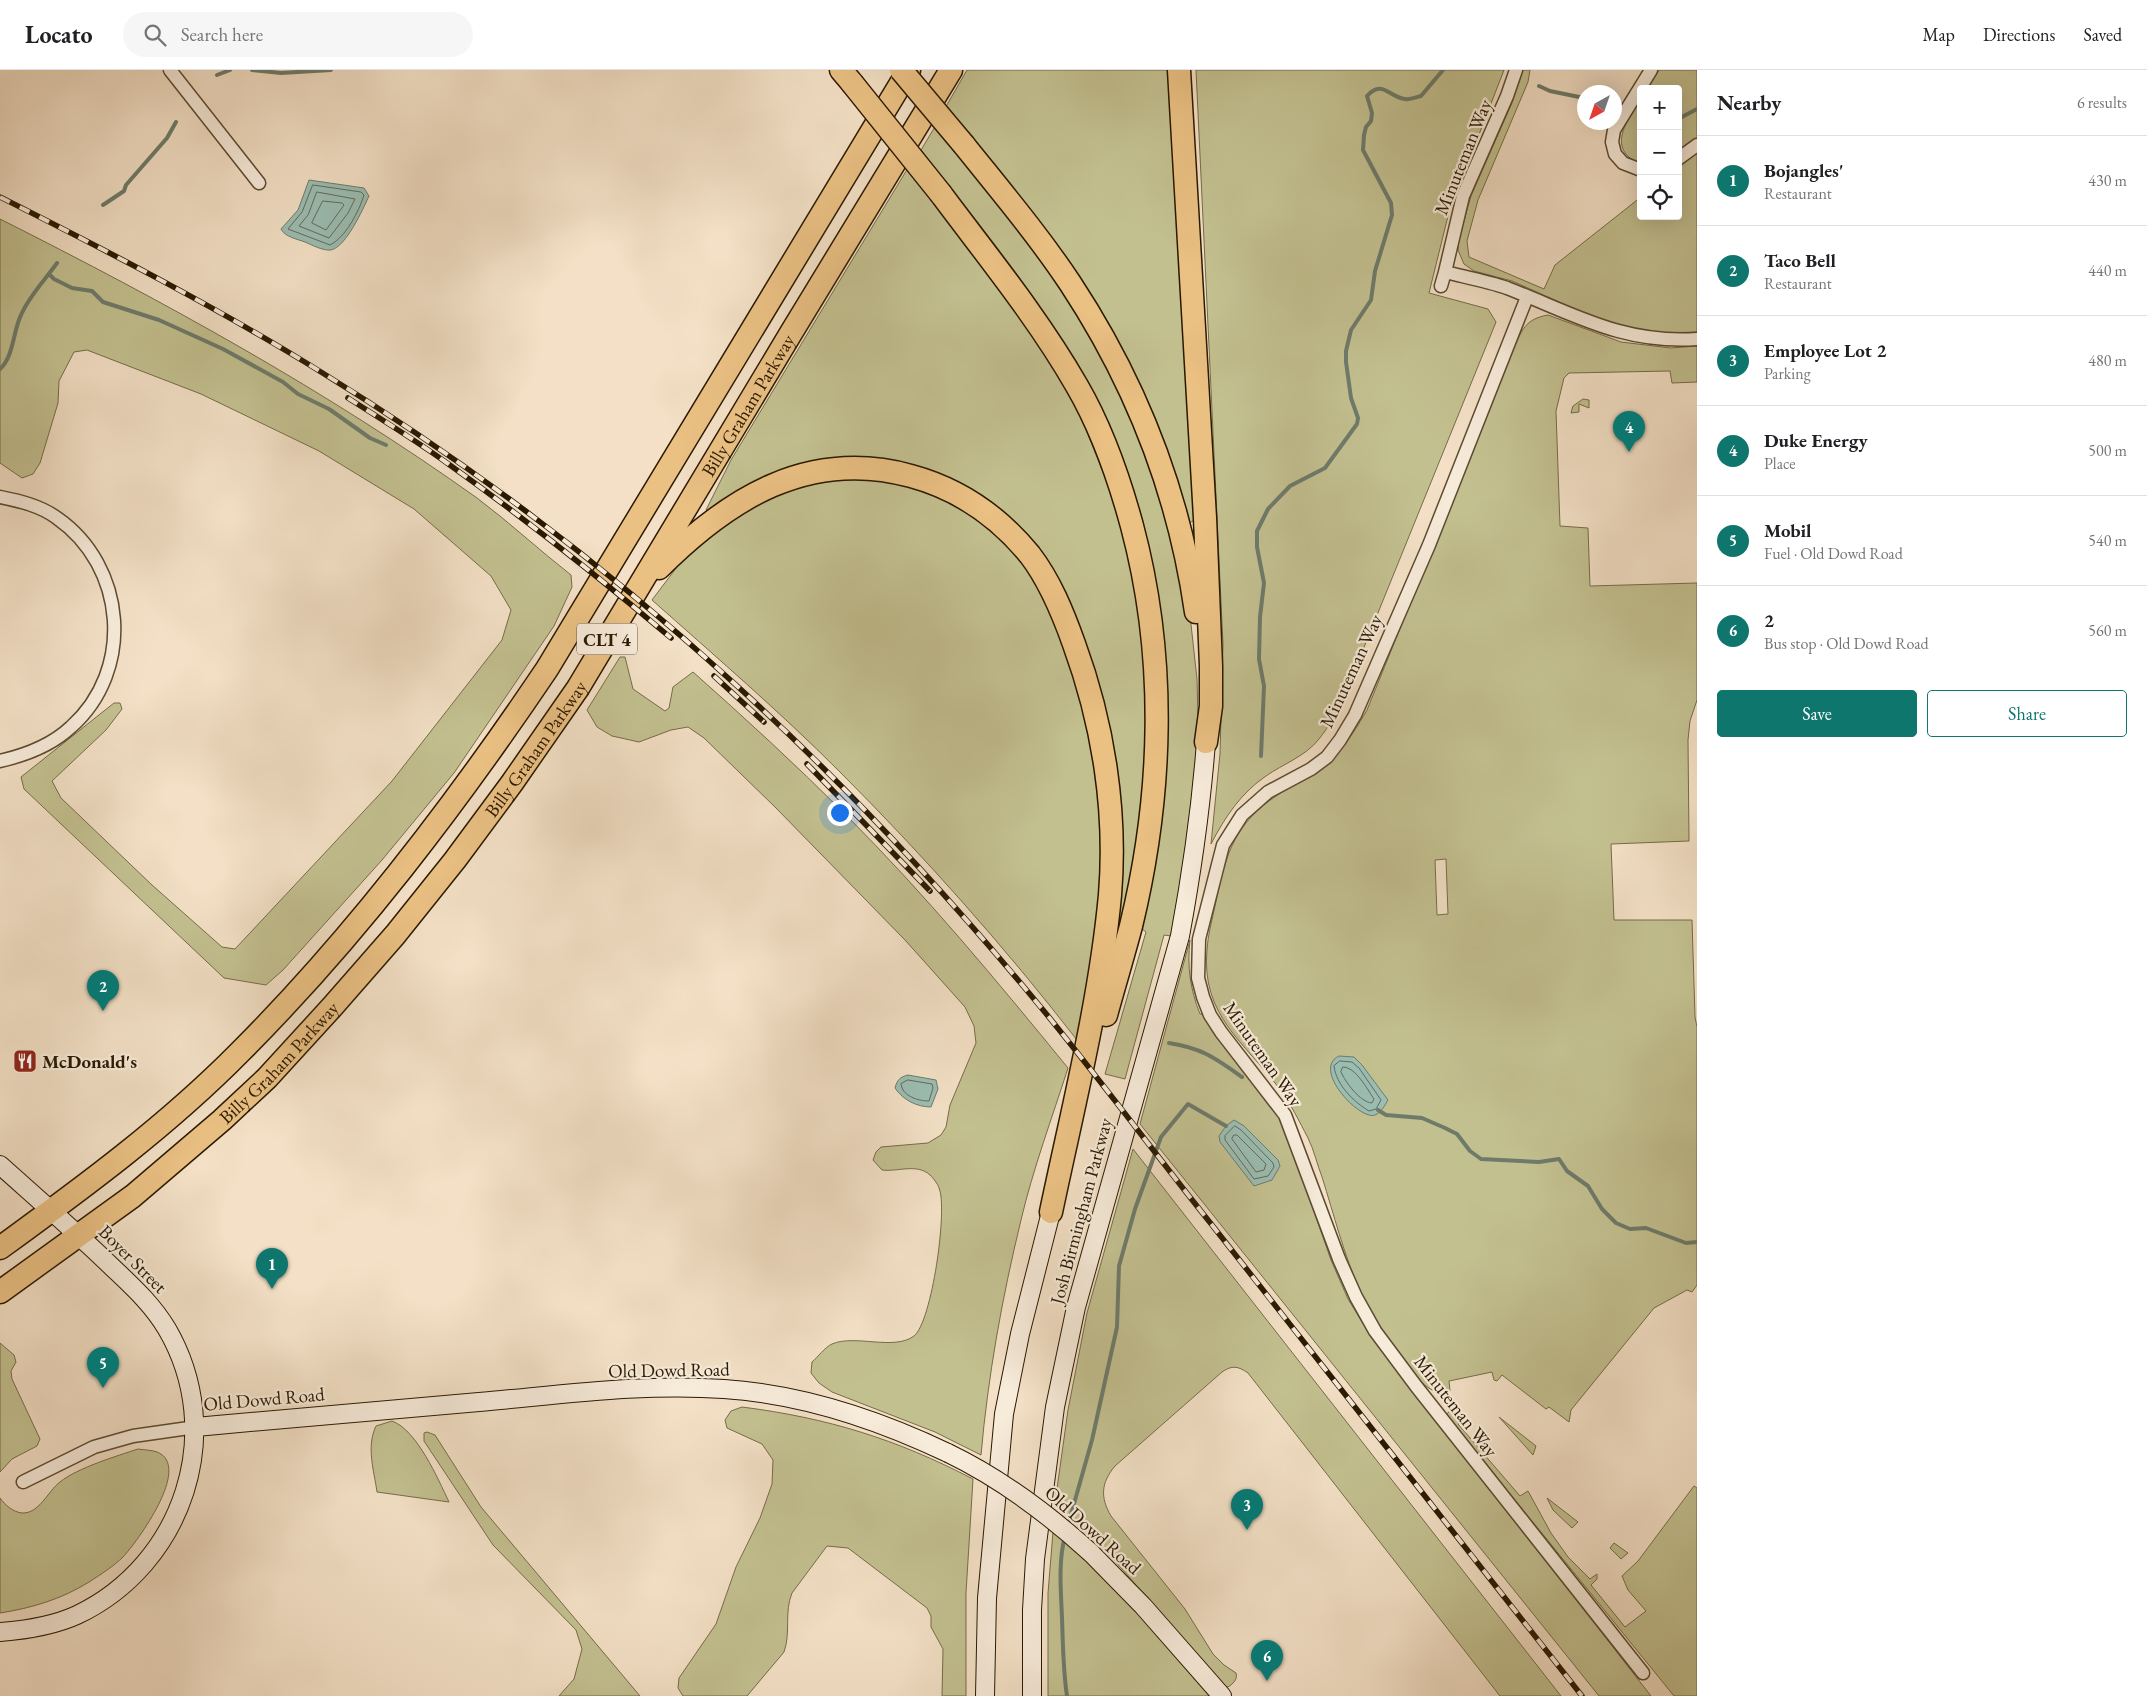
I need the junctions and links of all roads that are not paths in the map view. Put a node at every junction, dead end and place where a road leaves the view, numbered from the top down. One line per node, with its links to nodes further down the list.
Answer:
1 (170, 70): 12 (street)
2 (901, 70): 19 (highway, bridge)
3 (909, 70): 22 (highway, Billy Graham Parkway)
4 (952, 70): 18 (highway, Billy Graham Parkway)
5 (1179, 70): 19 (highway)
6 (1516, 70): 13 (street, Minuteman Way)
7 (1651, 70): 11 (street)
8 (847, 76): 23 (highway, bridge)
9 (1697, 145): 10 (street)
10 (1682, 156)
11 (1637, 168)
12 (259, 183)
13 (1445, 272): 14 (street, Minuteman Way); 15 (street)
14 (1441, 286)
15 (1527, 297): 16 (street); 30 (street, Minuteman Way)
16 (1697, 339)
17 (0, 498): 20 (street)
18 (637, 590): 23 (highway); 24 (highway, Billy Graham Parkway / CLT 4)
19 (1206, 742): 32 (main road, Josh Birmingham Parkway)
20 (0, 761)
21 (0, 1165): 22 (main road, Boyer Street)
22 (51, 1211): 24 (main road, Boyer Street); 25 (highway, Billy Graham Parkway)
23 (1051, 1212): 31 (main road, Josh Birmingham Parkway)
24 (79, 1235): 26 (highway, Billy Graham Parkway); 27 (main road, Boyer Street)
25 (0, 1248)
26 (0, 1292)
27 (196, 1427): 28 (street, Old Dowd Road); 29 (main road, Boyer Street); 33 (main road, Old Dowd Road, bridge)
28 (23, 1482)
29 (0, 1632)
30 (1643, 1673)
31 (985, 1695)
32 (1032, 1696)
33 (1222, 1696)

